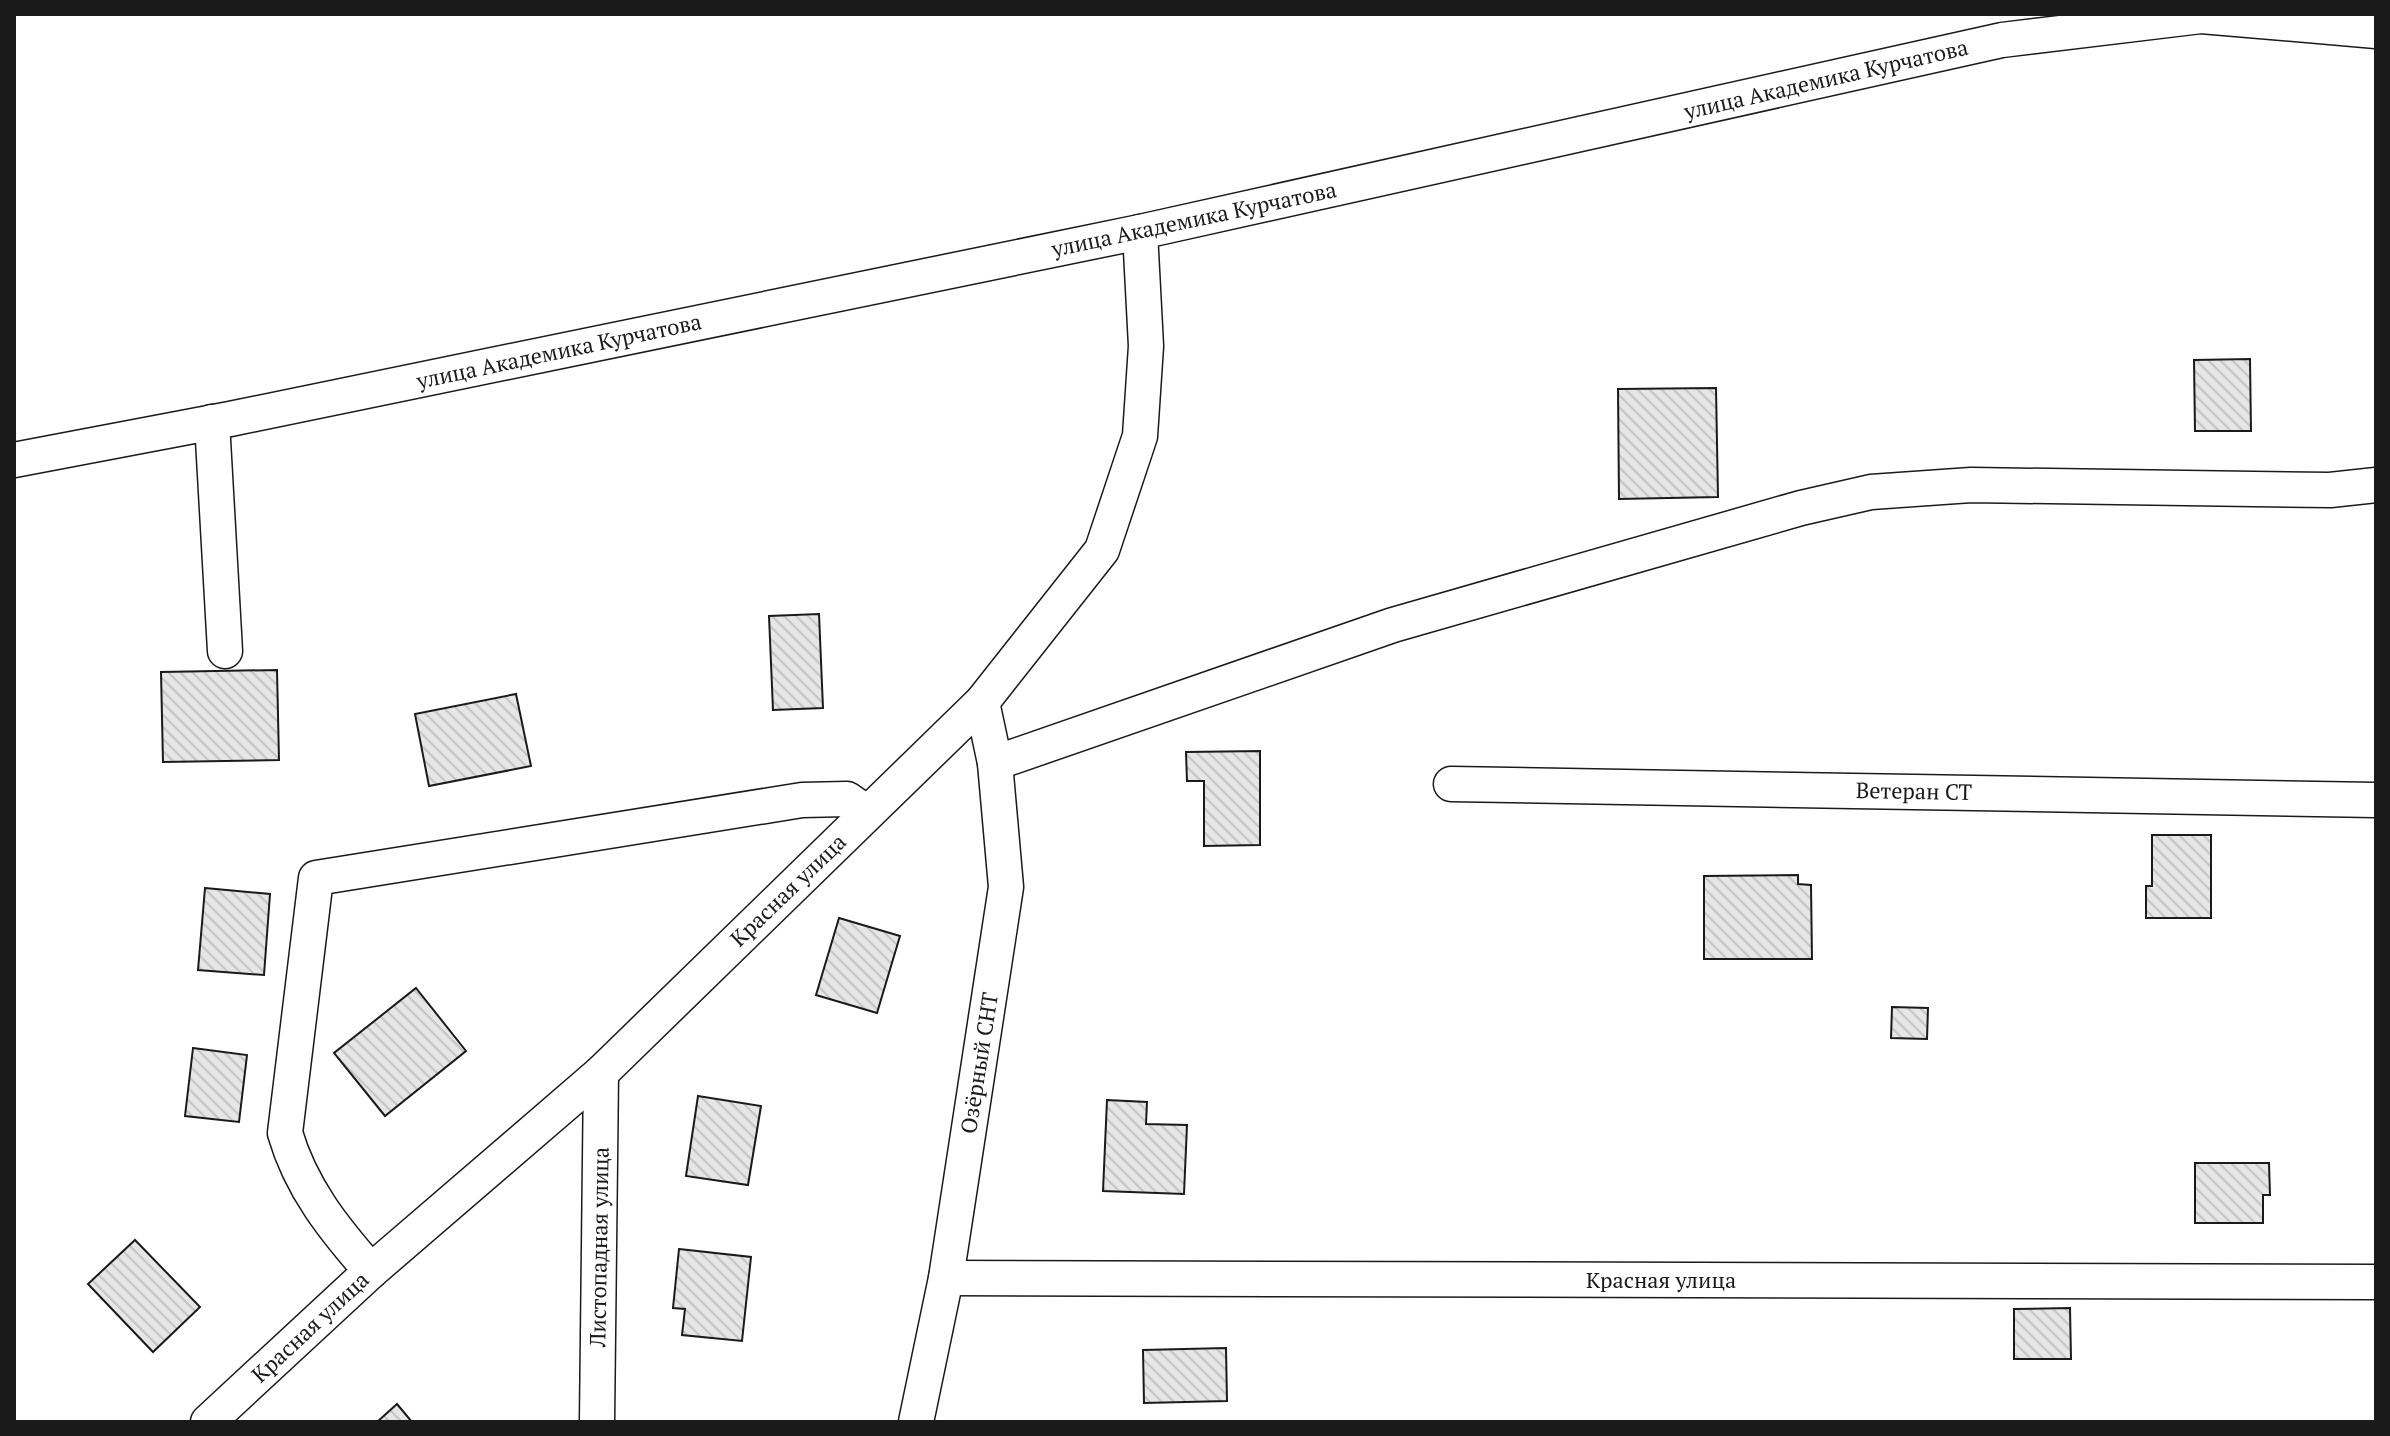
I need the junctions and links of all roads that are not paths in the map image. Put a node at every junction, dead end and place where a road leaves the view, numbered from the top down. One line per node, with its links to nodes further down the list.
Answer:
1 (2376, 31): 2 (street, улица Академика Курчатова)
2 (1140, 232): 3 (street, улица Академика Курчатова); 7 (street, Красная улица)
3 (212, 422): 4 (street, улица Академика Курчатова); 6 (street)
4 (14, 460)
5 (2376, 485): 8 (street)
6 (225, 651)
7 (982, 702): 8 (street, Озёрный СНТ); 11 (street, Красная улица)
8 (995, 763): 14 (street, Озёрный СНТ)
9 (1451, 784): 10 (street, Ветеран СТ)
10 (2376, 800)
11 (867, 813): 12 (street, Красная улица); 13 (street)
12 (601, 1073): 13 (street, Красная улица); 17 (street, Листопадная улица)
13 (371, 1271): 16 (street, Красная улица)
14 (946, 1278): 15 (street, Красная улица); 18 (street, Озёрный СНТ)
15 (2376, 1282)
16 (208, 1422)
17 (597, 1422)
18 (916, 1422)

